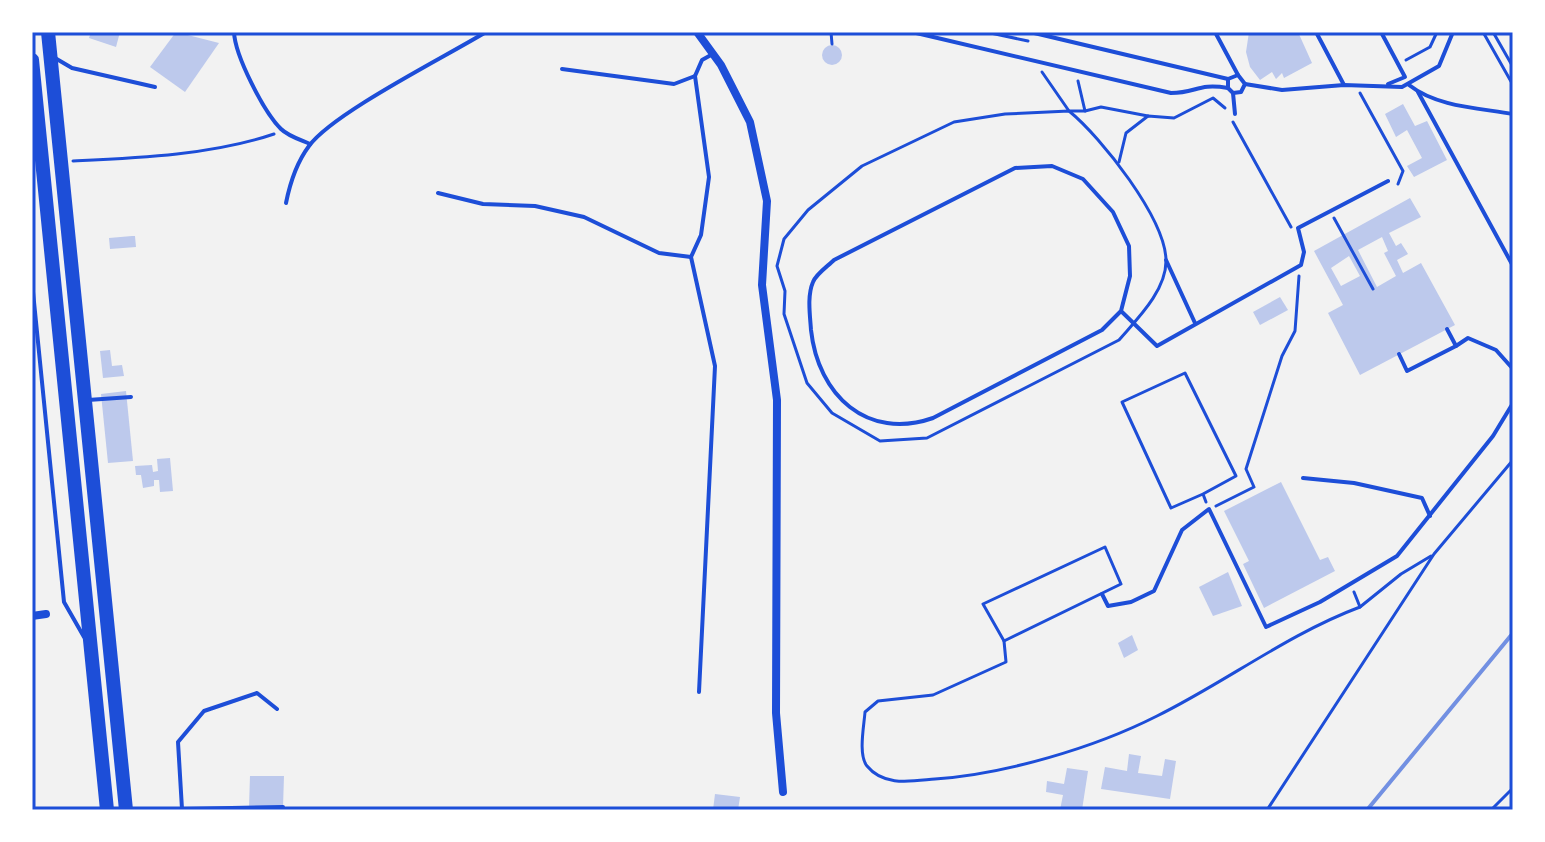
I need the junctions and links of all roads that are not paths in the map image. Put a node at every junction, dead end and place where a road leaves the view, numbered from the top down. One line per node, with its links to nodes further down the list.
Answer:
1 (48, 32): 12 (main road)
2 (234, 32): 28 (lane)
3 (486, 32): 28 (lane)
4 (697, 32): 11 (street)
5 (912, 32): 23 (lane)
6 (1030, 32): 17 (lane)
7 (1215, 32): 15 (lane)
8 (1316, 32): 19 (lane)
9 (1381, 32): 20 (lane)
10 (1453, 32): 21 (lane)
11 (713, 54): 16 (lane); 53 (street)
12 (50, 55): 22 (lane); 43 (main road)
13 (32, 60): 50 (main road)
14 (562, 69): 16 (lane)
15 (1238, 75): 17 (lane); 18 (lane)
16 (695, 76): 32 (lane)
17 (1228, 79): 23 (lane)
18 (1245, 84): 19 (lane); 25 (lane)
19 (1344, 85): 20 (lane)
20 (1386, 85): 21 (lane)
21 (1409, 85): 24 (lane)
22 (155, 87)
23 (1228, 88): 25 (lane)
24 (1418, 92): 27 (lane); 34 (lane)
25 (1233, 93): 26 (lane)
26 (1235, 114)
27 (1513, 114)
28 (310, 144): 31 (lane)
29 (1388, 181): 37 (lane)
30 (438, 193): 32 (lane)
31 (286, 203)
32 (691, 257): 51 (lane)
33 (1166, 260): 37 (lane)
34 (1513, 266)
35 (32, 282): 50 (lane)
36 (1121, 311): 36 (lane); 37 (lane)
37 (1196, 323)
38 (1447, 329): 39 (lane)
39 (1456, 346): 40 (lane); 41 (lane)
40 (1399, 354)
41 (1513, 369)
42 (131, 397): 43 (lane)
43 (86, 401): 57 (main road)
44 (1513, 403): 46 (lane)
45 (1303, 478): 46 (lane)
46 (1430, 516): 47 (lane)
47 (1102, 594)
48 (46, 614): 49 (street)
49 (32, 616)
50 (88, 643): 56 (main road)
51 (699, 692)
52 (277, 709): 55 (lane)
53 (783, 792)
54 (283, 807): 55 (lane)
55 (182, 809): 58 (lane)
56 (107, 810)
57 (126, 810)
58 (165, 810)

